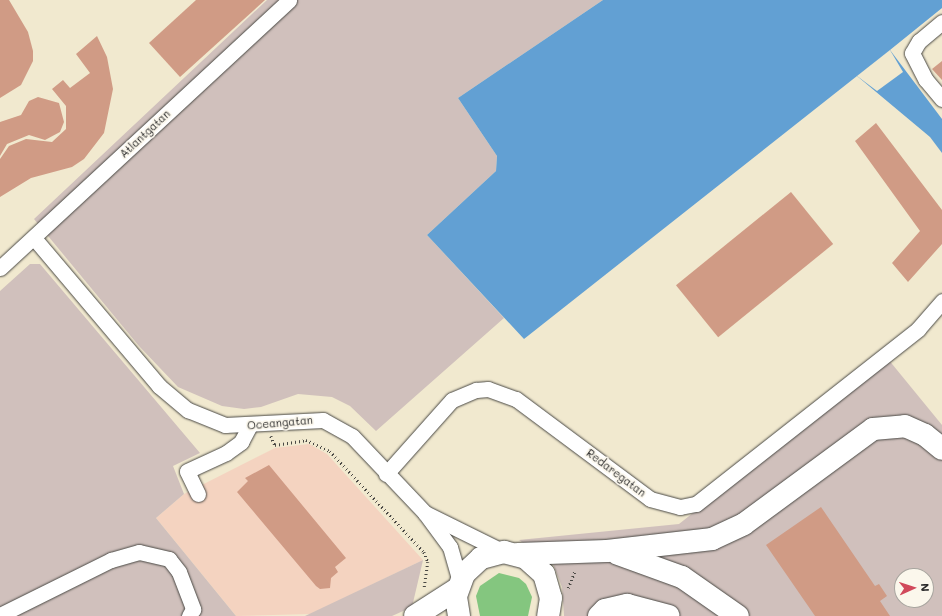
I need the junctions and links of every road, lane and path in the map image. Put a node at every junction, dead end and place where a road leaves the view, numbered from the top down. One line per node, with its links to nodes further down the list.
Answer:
1 (289, 0): 4 (street, Atlantgatan)
2 (942, 22): 3 (street)
3 (942, 98)
4 (34, 238): 5 (street, Atlantgatan); 7 (street, Oceangatan)
5 (0, 268)
6 (942, 301): 10 (street, Redaregatan)
7 (249, 427): 10 (street, Oceangatan); 11 (street)
8 (275, 445): 18 (path)
9 (942, 450): 13 (highway)
10 (386, 474): 12 (street, Oceangatan)
11 (198, 494)
12 (425, 512): 14 (street, Oceangatan); 16 (street, Oceangatan)
13 (608, 551): 14 (highway); 25 (highway)
14 (511, 553): 16 (highway); 22 (highway)
15 (583, 566): 17 (path)
16 (459, 585): 18 (highway); 21 (highway)
17 (568, 591)
18 (422, 612)
19 (0, 615): 20 (street)
20 (189, 616)
21 (459, 616)
22 (548, 616)
23 (599, 616): 24 (highway)
24 (669, 616)
25 (738, 616)

